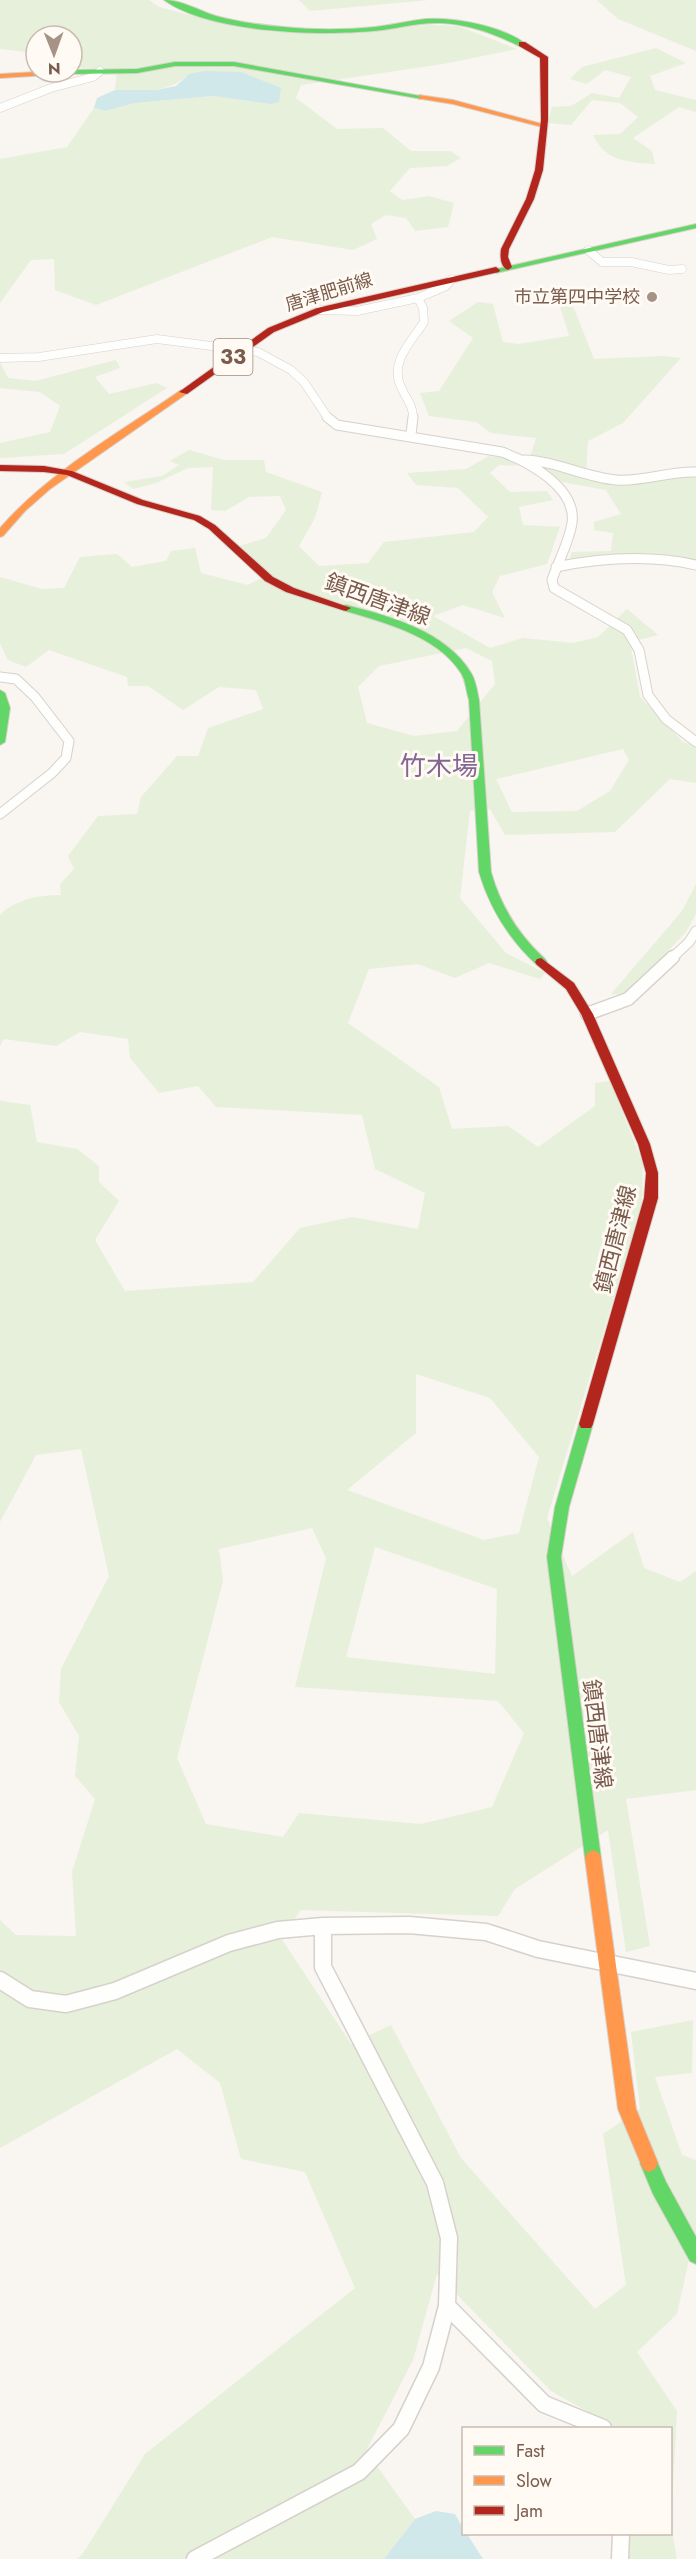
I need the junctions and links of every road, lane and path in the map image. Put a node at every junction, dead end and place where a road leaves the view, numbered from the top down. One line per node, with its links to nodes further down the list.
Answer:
1 (168, 0): 7 (main road)
2 (100, 71): 3 (main road); 6 (street); 7 (main road)
3 (84, 72)
4 (24, 75): 5 (main road)
5 (0, 76)
6 (0, 108)
7 (542, 124): 10 (main road)
8 (696, 226): 9 (main road, 唐津肥前線 / 33)
9 (588, 250): 10 (main road, 唐津肥前線 / 33); 11 (street)
10 (508, 267): 12 (main road, 唐津肥前線 / 33)
11 (682, 269)
12 (452, 279): 13 (street); 14 (main road, 唐津肥前線 / 33)
13 (418, 298): 14 (street); 17 (street)
14 (320, 310): 15 (main road, 唐津肥前線 / 33)
15 (242, 351): 16 (street); 17 (street); 21 (main road, 唐津肥前線 / 33)
16 (0, 358)
17 (413, 437): 18 (street)
18 (524, 460): 20 (street); 24 (street)
19 (0, 468): 21 (main road, 鎮西唐津線)
20 (696, 472)
21 (69, 473): 22 (main road, 唐津肥前線 / 33); 31 (main road, 鎮西唐津線)
22 (0, 534)
23 (696, 565): 24 (street)
24 (556, 567): 28 (street)
25 (0, 677): 29 (street)
26 (0, 693): 27 (main road)
27 (0, 742)
28 (696, 742)
29 (0, 814)
30 (696, 931): 31 (street)
31 (587, 1014): 33 (main road, 鎮西唐津線)
32 (323, 1926): 33 (street); 34 (street); 37 (street)
33 (606, 1963): 35 (street); 36 (main road, 鎮西唐津線)
34 (0, 1980)
35 (696, 1981)
36 (696, 2255)
37 (447, 2306): 38 (street); 40 (street)
38 (601, 2427)
39 (621, 2535): 41 (street)
40 (195, 2559)
41 (620, 2559)

